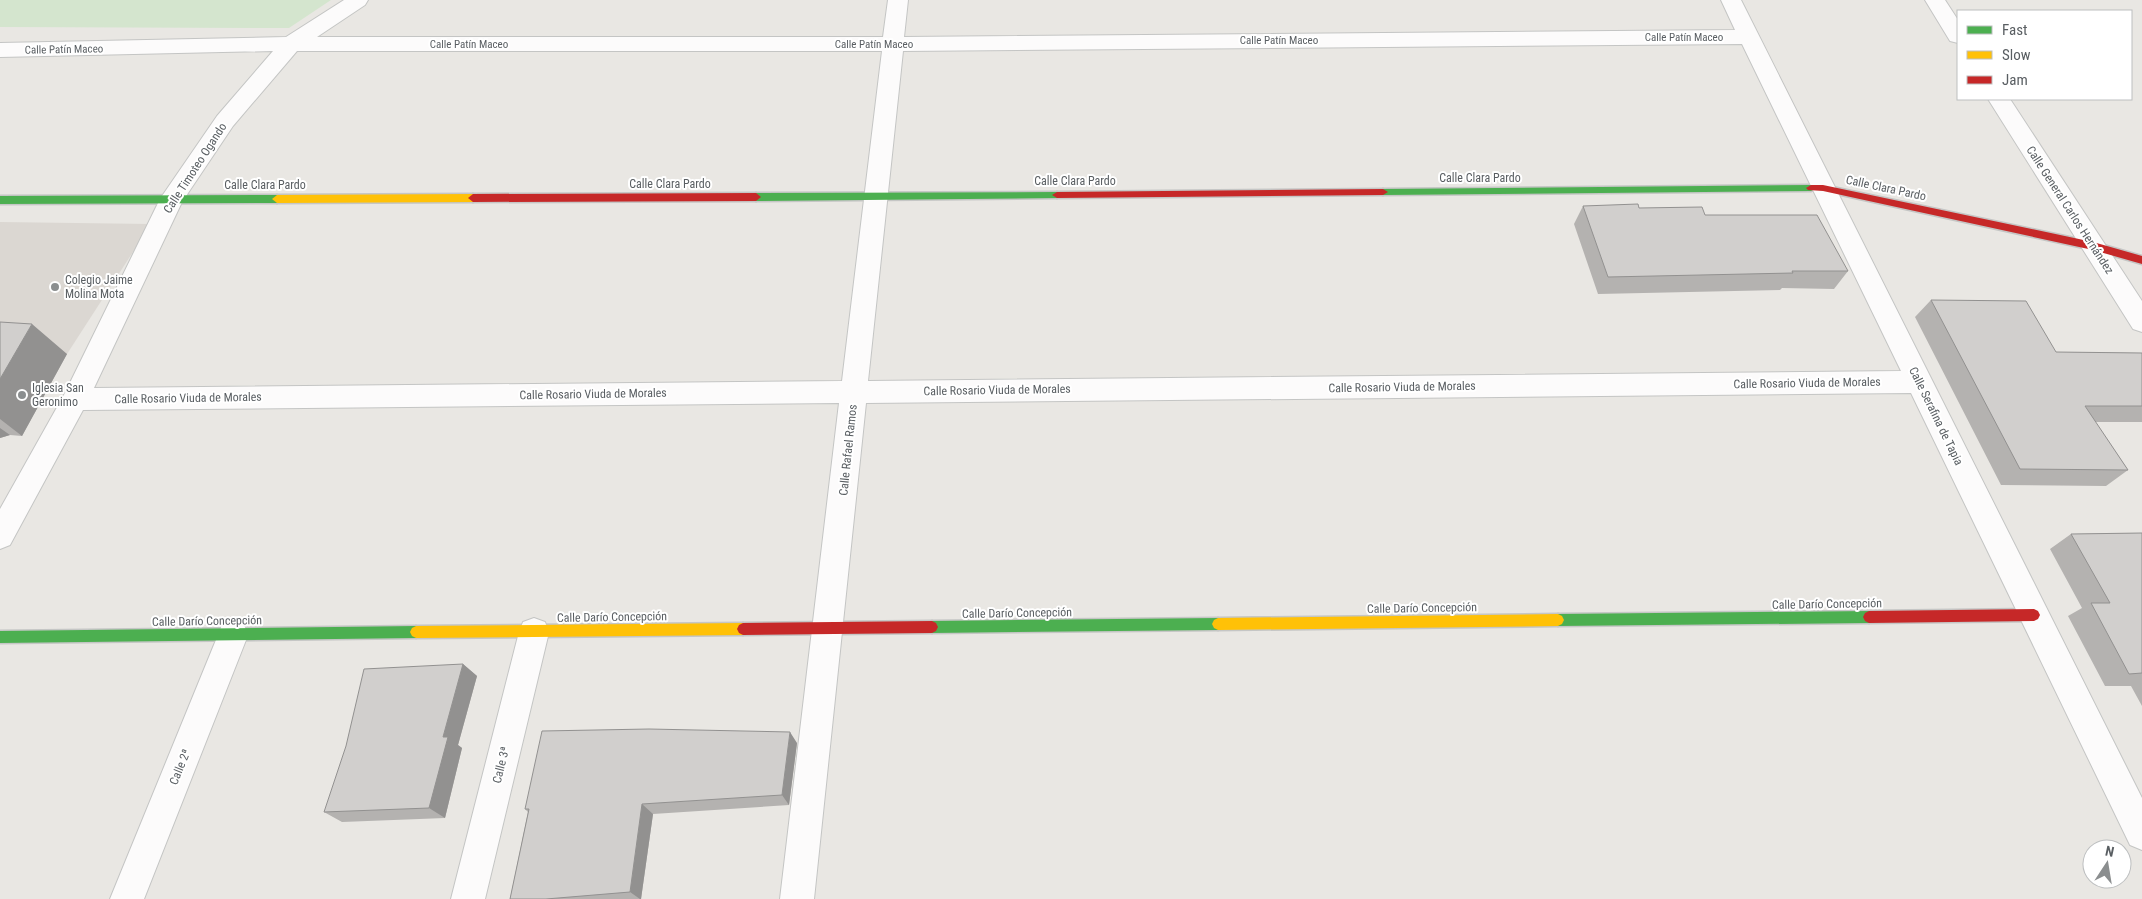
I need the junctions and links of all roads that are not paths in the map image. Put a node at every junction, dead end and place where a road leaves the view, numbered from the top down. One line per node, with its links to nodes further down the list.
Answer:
1 (358, 0): 7 (street, Calle Timoteo Ogando)
2 (898, 0): 8 (street, Calle Rafael Ramos)
3 (1731, 0): 6 (street, Calle Serafina de Tapia)
4 (1935, 0): 5 (street)
5 (1957, 34)
6 (1749, 37): 8 (street, Calle Patín Maceo); 11 (street, Calle Serafina de Tapia)
7 (291, 44): 8 (street, Calle Patín Maceo); 9 (street, Calle Patín Maceo); 14 (street, Calle Timoteo Ogando)
8 (893, 44): 12 (street, Calle Rafael Ramos)
9 (0, 50)
10 (1999, 100): 15 (street, Calle General Carlos Hernández)
11 (1823, 188): 12 (street, Calle Clara Pardo); 15 (street, Calle Clara Pardo); 18 (street, Calle Serafina de Tapia)
12 (876, 196): 14 (street, Calle Clara Pardo); 19 (street, Calle Rafael Ramos)
13 (0, 200): 14 (street, Calle Clara Pardo)
14 (172, 200): 20 (street, Calle Timoteo Ogando)
15 (2094, 246): 16 (street, Calle Clara Pardo); 17 (street, Calle General Carlos Hernández)
16 (2142, 260)
17 (2142, 322)
18 (1920, 382): 19 (street, Calle Rosario Viuda de Morales); 22 (street, Calle Serafina de Tapia)
19 (854, 392): 20 (street, Calle Rosario Viuda de Morales); 23 (street, Calle Rafael Ramos)
20 (75, 399): 21 (street, Calle Timoteo Ogando)
21 (0, 536)
22 (2034, 615): 23 (street, Calle Darío Concepción); 27 (street, Calle Serafina de Tapia)
23 (828, 629): 24 (street, Calle Darío Concepción); 30 (street, Calle Rafael Ramos)
24 (534, 632): 25 (street, Calle Darío Concepción); 29 (street, Calle 3ª)
25 (233, 635): 26 (street, Calle Darío Concepción); 28 (street, Calle 2ª)
26 (0, 638)
27 (2142, 833)
28 (127, 899)
29 (468, 899)
30 (798, 899)

